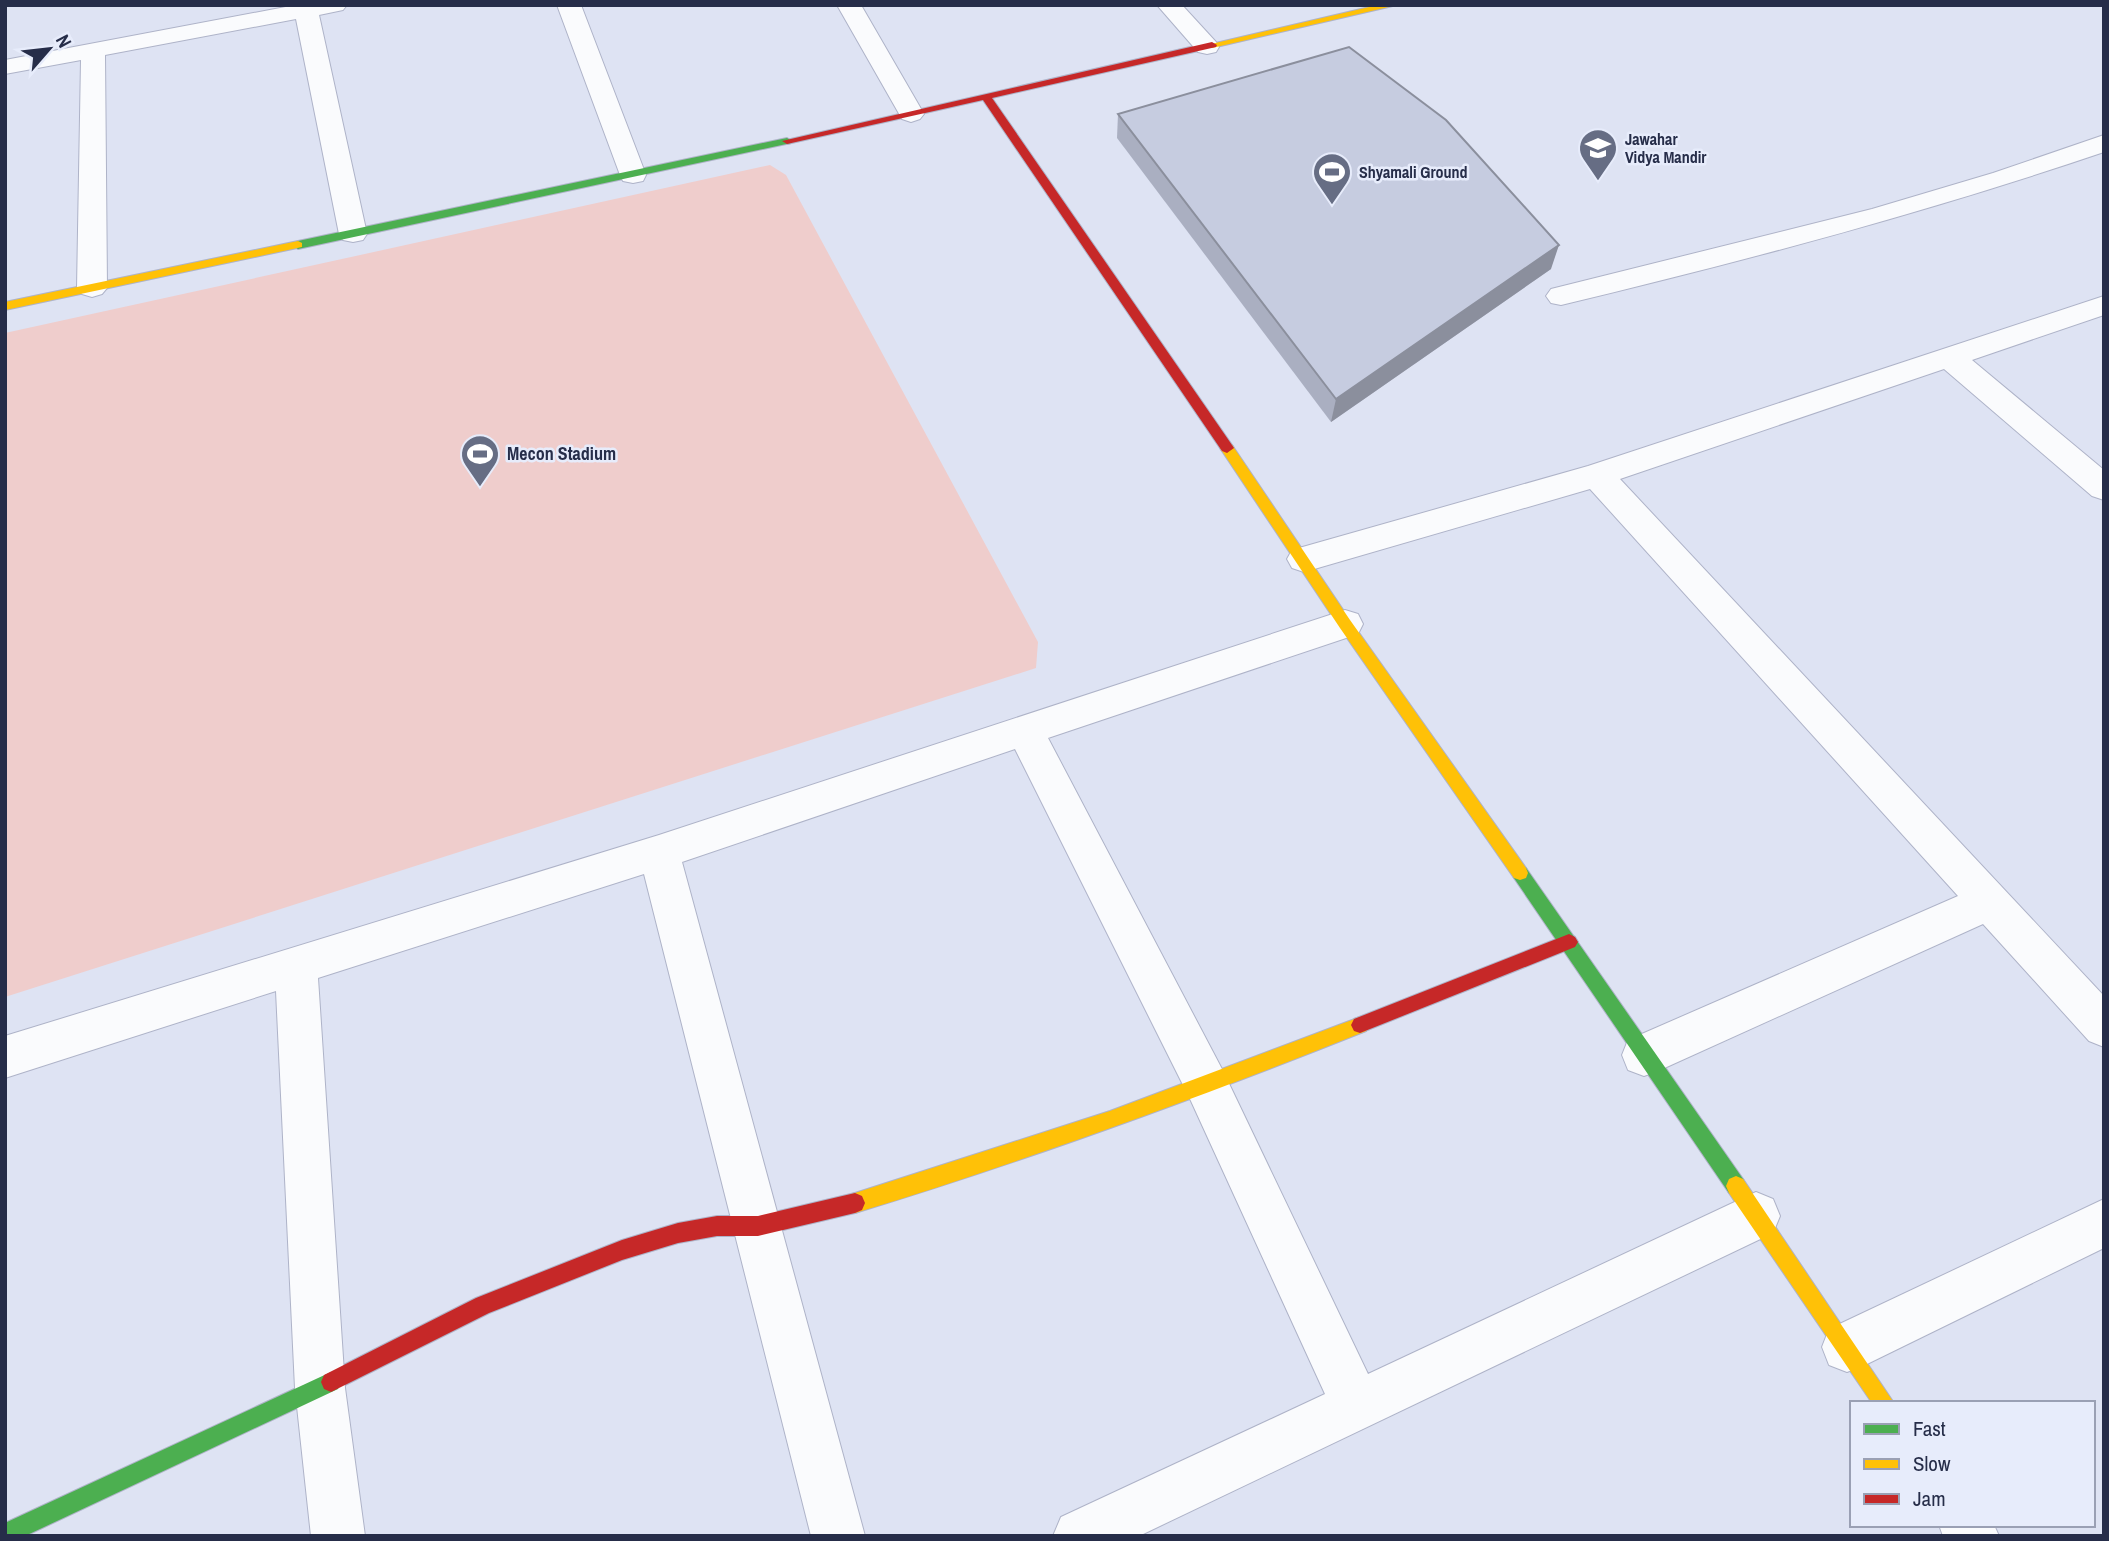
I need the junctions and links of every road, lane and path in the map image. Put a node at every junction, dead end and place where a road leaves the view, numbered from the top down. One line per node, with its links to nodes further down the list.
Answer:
1 (188, 5): 8 (street)
2 (335, 5): 7 (street)
3 (569, 5): 15 (street)
4 (849, 5): 13 (street)
5 (1169, 5): 9 (street)
6 (1392, 5): 9 (street)
7 (306, 10): 8 (street); 16 (street)
8 (191, 32): 10 (street)
9 (1207, 47): 12 (street)
10 (93, 50): 11 (street); 17 (street)
11 (5, 67)
12 (987, 98): 13 (street); 24 (street)
13 (911, 114): 15 (street)
14 (2104, 143): 18 (street)
15 (633, 175): 16 (street)
16 (353, 234): 17 (street)
17 (92, 288): 20 (street)
18 (1561, 296)
19 (2104, 305): 21 (street)
20 (5, 306)
21 (1950, 358): 22 (street); 23 (street)
22 (1597, 475): 24 (street); 28 (street)
23 (2104, 488)
24 (1304, 559): 25 (street)
25 (1345, 624): 26 (street); 29 (street)
26 (1025, 731): 27 (street); 34 (street)
27 (659, 852): 30 (street); 37 (street)
28 (1990, 901): 31 (street); 32 (street)
29 (1569, 942): 32 (street); 34 (street)
30 (296, 967): 33 (street); 39 (street)
31 (2104, 1027)
32 (1644, 1055): 35 (street)
33 (5, 1057)
34 (1207, 1086): 37 (street); 41 (street)
35 (1756, 1216): 38 (street); 41 (street)
36 (2104, 1223): 38 (street)
37 (758, 1226): 39 (street); 44 (street)
38 (1847, 1347): 40 (street)
39 (320, 1388): 42 (street); 43 (street)
40 (1883, 1401)
41 (1356, 1405): 45 (street)
42 (5, 1534)
43 (338, 1536)
44 (838, 1536)
45 (1080, 1536)

